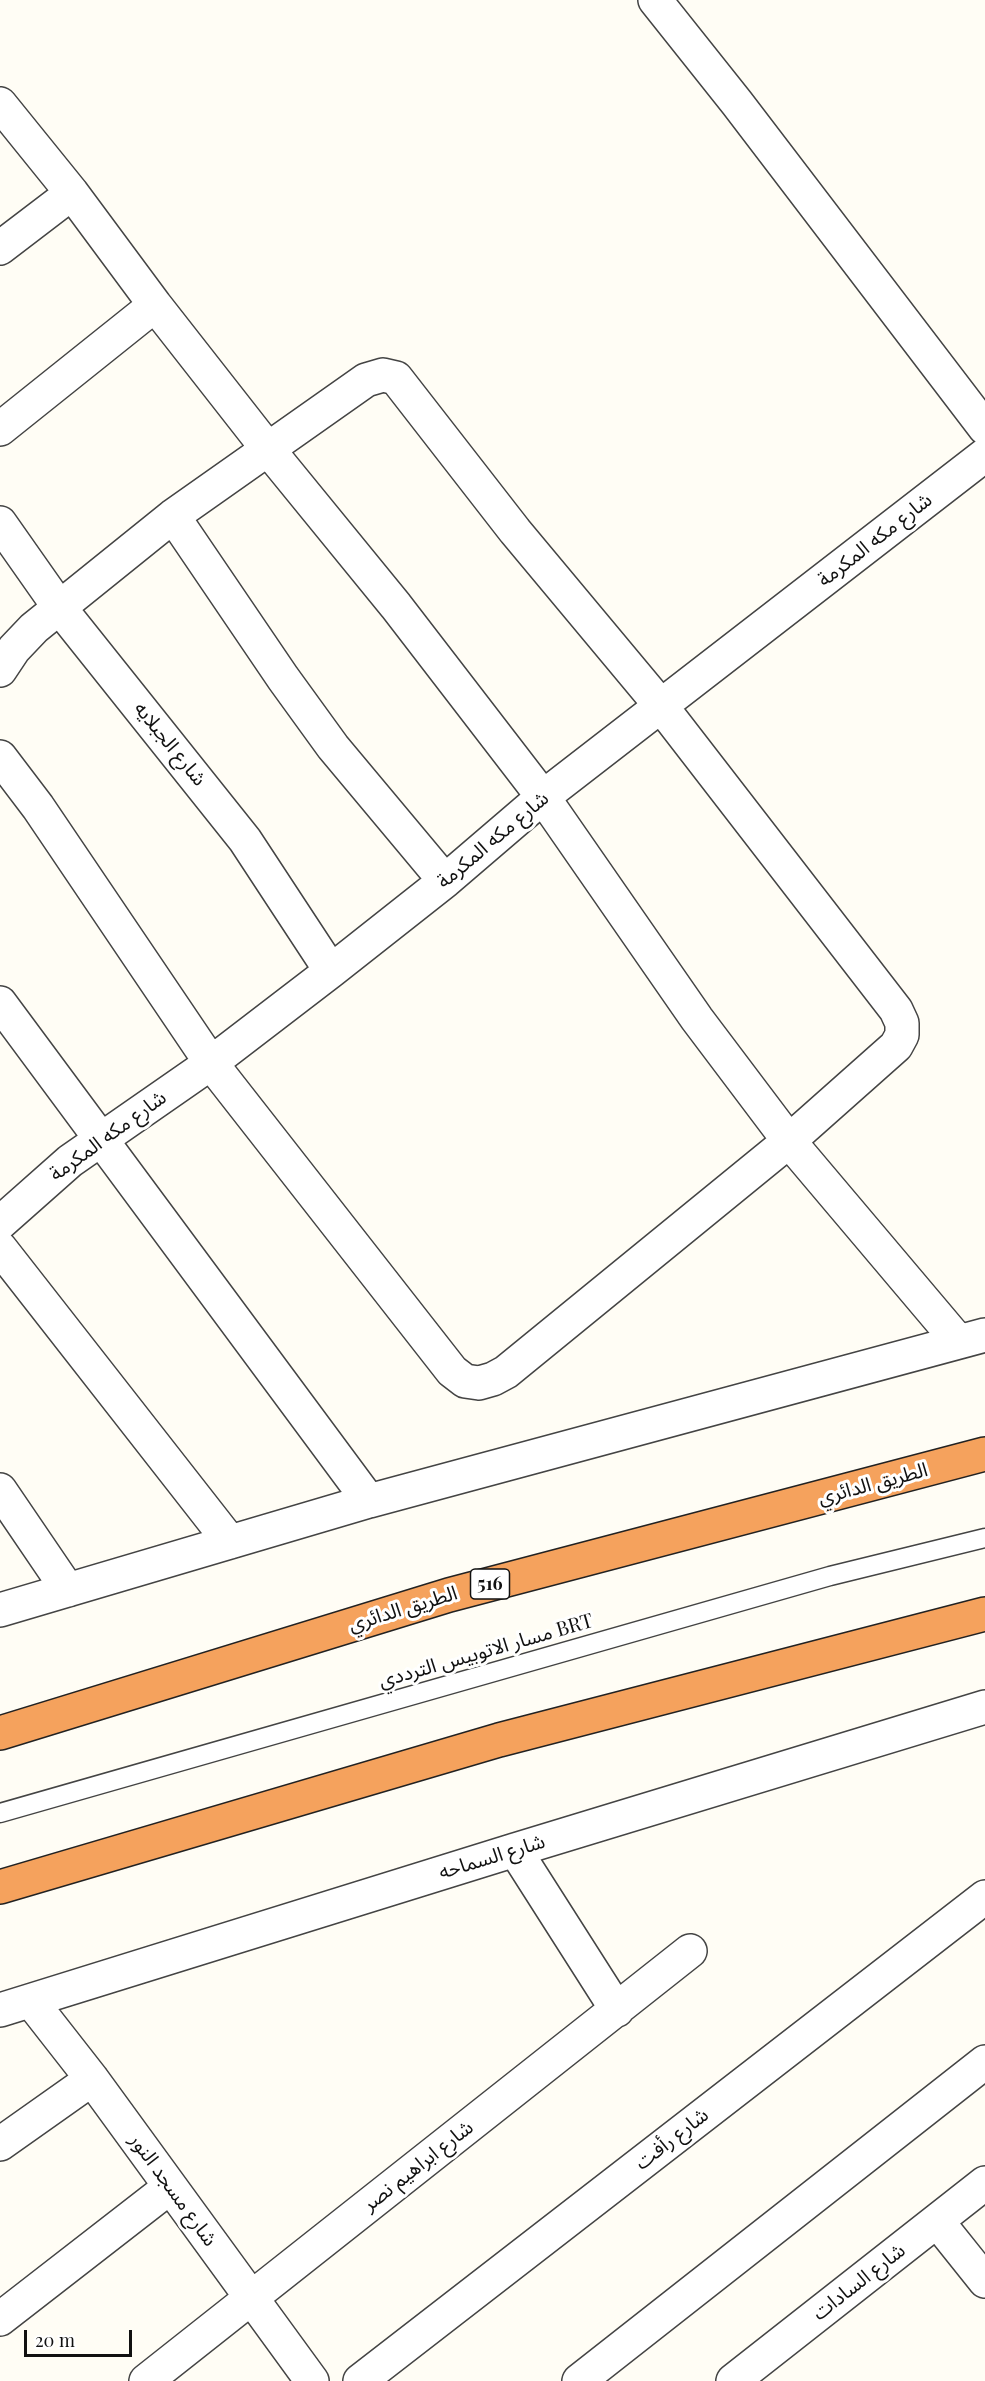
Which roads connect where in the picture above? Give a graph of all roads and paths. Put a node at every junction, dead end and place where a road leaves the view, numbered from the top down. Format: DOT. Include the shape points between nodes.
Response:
graph roads {
  1 [pos="655,0"];
  2 [pos="0,104"];
  3 [pos="72,193"];
  4 [pos="0,248"];
  5 [pos="155,305"];
  6 [pos="985,428"];
  7 [pos="0,429"];
  8 [pos="267,448"];
  9 [pos="985,455"];
  10 [pos="172,516"];
  11 [pos="0,523"];
  12 [pos="59,607"];
  13 [pos="0,670"];
  14 [pos="661,706"];
  15 [pos="0,757"];
  16 [pos="543,797"];
  17 [pos="444,881"];
  18 [pos="330,971"];
  19 [pos="0,1003"];
  20 [pos="211,1063"];
  21 [pos="100,1140"];
  22 [pos="789,1141"];
  23 [pos="0,1223"];
  24 [pos="0,1248"];
  25 [pos="971,1338"];
  26 [pos="985,1454"];
  27 [pos="0,1490"];
  28 [pos="369,1501"];
  29 [pos="985,1538"];
  30 [pos="230,1542"];
  31 [pos="68,1590"];
  32 [pos="0,1610"];
  33 [pos="985,1614"];
  34 [pos="985,1707"];
  35 [pos="0,1733"];
  36 [pos="0,1813"];
  37 [pos="515,1850"];
  38 [pos="0,1887"];
  39 [pos="985,1897"];
  40 [pos="690,1951"];
  41 [pos="31,2001"];
  42 [pos="0,2010"];
  43 [pos="617,2010"];
  44 [pos="985,2062"];
  45 [pos="92,2079"];
  46 [pos="0,2144"];
  47 [pos="985,2183"];
  48 [pos="170,2187"];
  49 [pos="937,2221"];
  50 [pos="985,2281"];
  51 [pos="251,2298"];
  52 [pos="0,2319"];
  53 [pos="146,2381"];
  54 [pos="312,2381"];
  55 [pos="360,2381"];
  56 [pos="579,2381"];
  57 [pos="733,2381"];
  1 -- 6 [label="street"];
  2 -- 3 [label="street"];
  3 -- 4 [label="street"];
  3 -- 5 [label="street"];
  5 -- 7 [label="street"];
  5 -- 8 [label="street"];
  8 -- 10 [label="street"];
  8 -- 14 [label="street" via="366,380 383,375 396,378 515,531"];
  8 -- 16 [label="street" via="396,606"];
  9 -- 14 [label="street, شارع مكه المكرمة"];
  10 -- 12 [label="street"];
  10 -- 17 [label="street" via="333,747"];
  11 -- 12 [label="street, شارع الجبلايه"];
  12 -- 13 [label="street" via="14,649"];
  12 -- 18 [label="street, شارع الجبلايه" via="234,824"];
  14 -- 16 [label="street, شارع مكه المكرمة"];
  14 -- 22 [label="street" via="896,1010 902,1023 902,1035 896,1046"];
  15 -- 20 [label="street"];
  16 -- 17 [label="street, شارع مكه المكرمة"];
  16 -- 22 [label="street" via="696,1019"];
  17 -- 18 [label="street, شارع مكه المكرمة"];
  18 -- 20 [label="street, شارع مكه المكرمة"];
  19 -- 21 [label="street"];
  20 -- 21 [label="street, شارع مكه المكرمة"];
  20 -- 22 [label="street" via="452,1371 465,1381 479,1383 506,1372"];
  21 -- 23 [label="street, شارع مكه المكرمة"];
  21 -- 28 [label="street"];
  22 -- 25 [label="street"];
  24 -- 30 [label="street"];
  25 -- 28 [label="street"];
  26 -- 35 [label="highway, الطريق الدائري / 516" via="449,1595"];
  27 -- 31 [label="street"];
  28 -- 30 [label="street"];
  29 -- 36 [label="lane, مسار الاتوبيس الترددي BRT" via="830,1576"];
  30 -- 31 [label="street"];
  31 -- 32 [label="street"];
  33 -- 38 [label="highway" via="499,1740"];
  34 -- 37 [label="street, شارع السماحه"];
  37 -- 41 [label="street, شارع السماحه"];
  37 -- 43 [label="street"];
  39 -- 55 [label="street, شارع رأفت"];
  40 -- 43 [label="street, شارع ابراهيم نصر"];
  41 -- 42 [label="street, شارع السماحه"];
  41 -- 45 [label="street, شارع مسجد النور"];
  43 -- 51 [label="street, شارع ابراهيم نصر"];
  44 -- 56 [label="street"];
  45 -- 46 [label="street"];
  45 -- 48 [label="street, شارع مسجد النور"];
  47 -- 49 [label="street, شارع السادات"];
  48 -- 51 [label="street, شارع مسجد النور"];
  48 -- 52 [label="street"];
  49 -- 50 [label="street"];
  49 -- 57 [label="street, شارع السادات"];
  51 -- 53 [label="street, شارع ابراهيم نصر"];
  51 -- 54 [label="street, شارع مسجد النور"];
}
